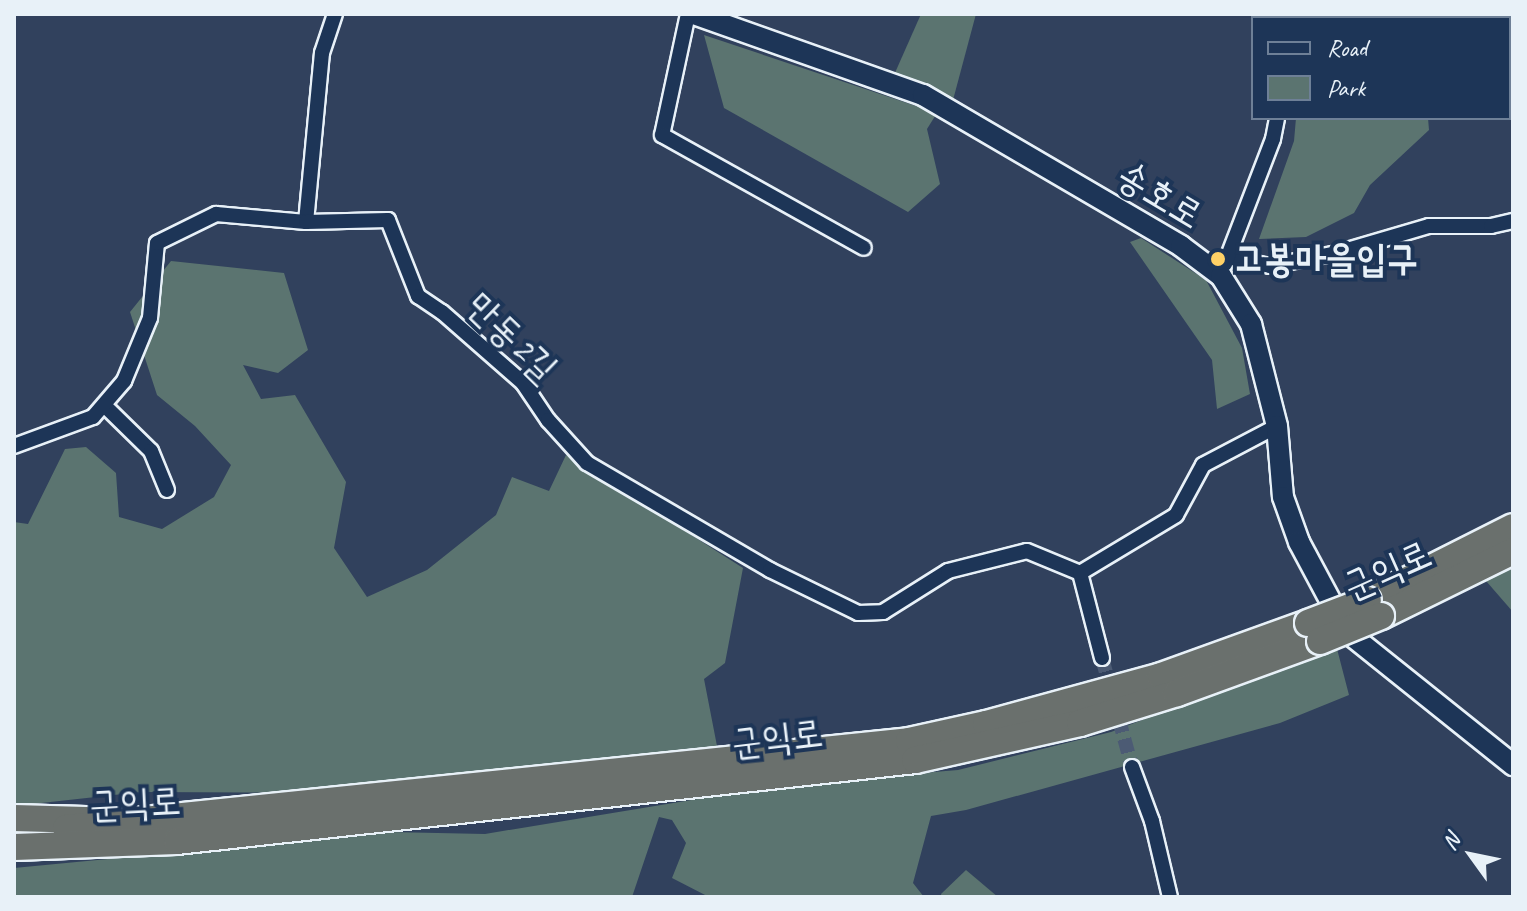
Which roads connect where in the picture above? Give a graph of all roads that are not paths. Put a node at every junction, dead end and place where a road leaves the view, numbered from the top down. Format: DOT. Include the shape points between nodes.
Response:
graph roads {
  1 [pos="335,14"];
  2 [pos="691,14"];
  3 [pos="1277,120"];
  4 [pos="1513,221"];
  5 [pos="306,222"];
  6 [pos="864,248"];
  7 [pos="1224,266"];
  8 [pos="105,406"];
  9 [pos="1277,426"];
  10 [pos="14,446"];
  11 [pos="167,490"];
  12 [pos="1513,527"];
  13 [pos="1513,551"];
  14 [pos="1080,573"];
  15 [pos="1374,608"];
  16 [pos="1314,632"];
  17 [pos="1102,658"];
  18 [pos="1513,765"];
  19 [pos="1132,767"];
  20 [pos="14,818"];
  21 [pos="126,822"];
  22 [pos="14,830"];
  23 [pos="14,847"];
  24 [pos="1170,897"];
  1 -- 5 [label="street" via="322,53"];
  2 -- 6 [label="street, 송호로" via="662,135"];
  2 -- 7 [label="main road, 송호로" via="923,95"];
  3 -- 7 [label="street"];
  4 -- 7 [label="street" via="1429,226 1337,253 1270,266"];
  5 -- 8 [label="street, 만동2길" via="216,214 157,243 150,318 124,381"];
  5 -- 14 [label="street, 만동2길" via="388,220 418,296 523,383 587,463 770,570 858,613 883,612 948,571 1027,551"];
  7 -- 9 [label="main road, 송호로" via="1251,324"];
  8 -- 10 [label="street, 만동2길" via="93,417"];
  8 -- 11 [label="street" via="151,451"];
  9 -- 14 [label="street" via="1203,465 1176,515"];
  9 -- 18 [label="main road, 송호로" via="1283,497 1299,542 1347,632"];
  12 -- 15 [label="highway, 군익로"];
  13 -- 15 [label="highway, 군익로"];
  14 -- 17 [label="street"];
  15 -- 16 [label="highway, 군익로, bridge"];
  16 -- 21 [label="highway, 군익로" via="909,741"];
  16 -- 23 [label="highway, 군익로" via="1177,693 997,745 915,760 177,841"];
  19 -- 24 [label="street" via="1152,821"];
  20 -- 21 [label="highway"];
  21 -- 22 [label="highway"];
}
